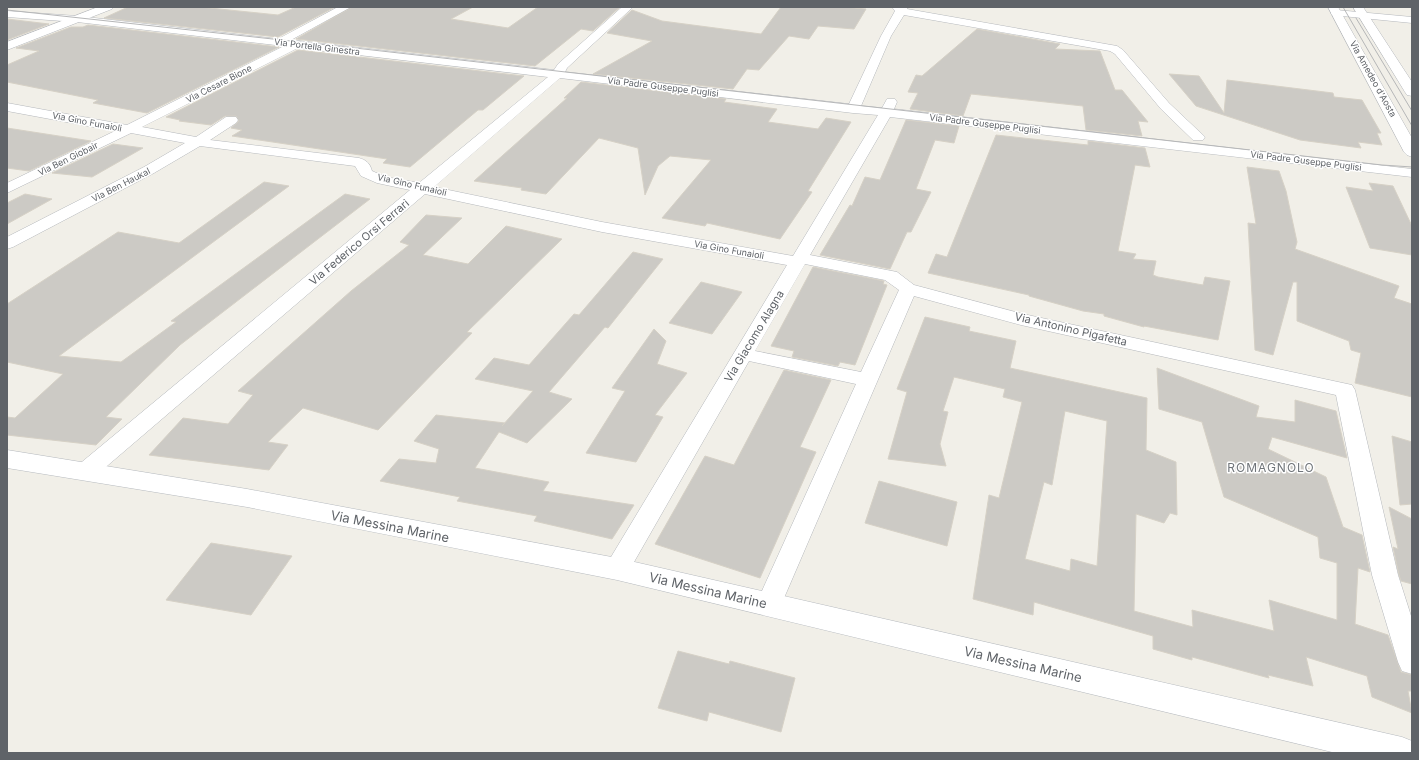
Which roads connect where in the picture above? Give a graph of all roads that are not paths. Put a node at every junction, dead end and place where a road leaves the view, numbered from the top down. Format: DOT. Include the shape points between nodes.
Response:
graph roads {
  1 [pos="38,7"];
  2 [pos="108,7"];
  3 [pos="346,7"];
  4 [pos="628,7"];
  5 [pos="900,8"];
  6 [pos="1335,10"];
  7 [pos="1361,11"];
  8 [pos="7,14"];
  9 [pos="90,14"];
  10 [pos="77,19"];
  11 [pos="1412,20"];
  12 [pos="310,37"];
  13 [pos="294,40"];
  14 [pos="7,46"];
  15 [pos="560,70"];
  16 [pos="1412,92"];
  17 [pos="856,104"];
  18 [pos="7,106"];
  19 [pos="888,107"];
  20 [pos="231,120"];
  21 [pos="129,129"];
  22 [pos="1198,137"];
  23 [pos="199,142"];
  24 [pos="1412,152"];
  25 [pos="1412,161"];
  26 [pos="1412,173"];
  27 [pos="423,188"];
  28 [pos="7,189"];
  29 [pos="7,244"];
  30 [pos="799,260"];
  31 [pos="908,289"];
  32 [pos="743,354"];
  33 [pos="868,380"];
  34 [pos="7,459"];
  35 [pos="85,472"];
  36 [pos="617,569"];
  37 [pos="769,604"];
  38 [pos="1412,662"];
  39 [pos="1402,753"];
  1 -- 9 [label="street, Via Portella Ginestra"];
  2 -- 9 [label="street"];
  3 -- 13 [label="street"];
  4 -- 15 [label="street, Via Federico Orsi Ferrari"];
  5 -- 17 [label="street"];
  5 -- 22 [label="street" via="1113,48 1165,106"];
  6 -- 7 [label="street"];
  6 -- 24 [label="street, Via Amedeo d'Aosta"];
  7 -- 11 [label="street"];
  7 -- 16 [label="street"];
  8 -- 10 [label="street, Via Portella Ginestra"];
  9 -- 10 [label="street"];
  9 -- 13 [label="street, Via Portella Ginestra"];
  10 -- 13 [label="street, Via Portella Ginestra" via="278,43"];
  10 -- 14 [label="street"];
  12 -- 13 [label="street, Via Cesare Bione"];
  12 -- 15 [label="street, Via Portella Ginestra"];
  13 -- 15 [label="street, Via Portella Ginestra"];
  13 -- 21 [label="street, Via Cesare Bione"];
  15 -- 17 [label="street, Via Padre Guseppe Puglisi"];
  15 -- 27 [label="street, Via Federico Orsi Ferrari"];
  17 -- 19 [label="street, Via Padre Guseppe Puglisi"];
  18 -- 21 [label="street, Via Gino Funaioli"];
  19 -- 22 [label="street, Via Padre Guseppe Puglisi"];
  19 -- 26 [label="street, Via Padre Guseppe Puglisi"];
  19 -- 30 [label="street, Via Giacomo Alagna"];
  20 -- 23 [label="street, Via Ben Haukal"];
  21 -- 23 [label="street, Via Gino Funaioli"];
  21 -- 28 [label="street, Via Ben Giobair"];
  22 -- 25 [label="street, Via Padre Guseppe Puglisi"];
  23 -- 27 [label="street, Via Gino Funaioli" via="359,162 364,166 366,173 382,180"];
  23 -- 29 [label="street, Via Ben Haukal"];
  27 -- 30 [label="street, Via Gino Funaioli" via="602,227"];
  27 -- 35 [label="street, Via Federico Orsi Ferrari"];
  30 -- 31 [label="street, Via Antonino Pigafetta" via="891,276"];
  30 -- 32 [label="street, Via Giacomo Alagna"];
  31 -- 33 [label="street"];
  31 -- 38 [label="street, Via Antonino Pigafetta" via="1022,319 1345,390 1385,575"];
  32 -- 33 [label="street"];
  32 -- 36 [label="street, Via Giacomo Alagna"];
  33 -- 37 [label="street"];
  34 -- 35 [label="street, Via Messina Marine"];
  35 -- 36 [label="street, Via Messina Marine" via="247,498"];
  36 -- 37 [label="street, Via Messina Marine"];
  37 -- 39 [label="street, Via Messina Marine"];
}
